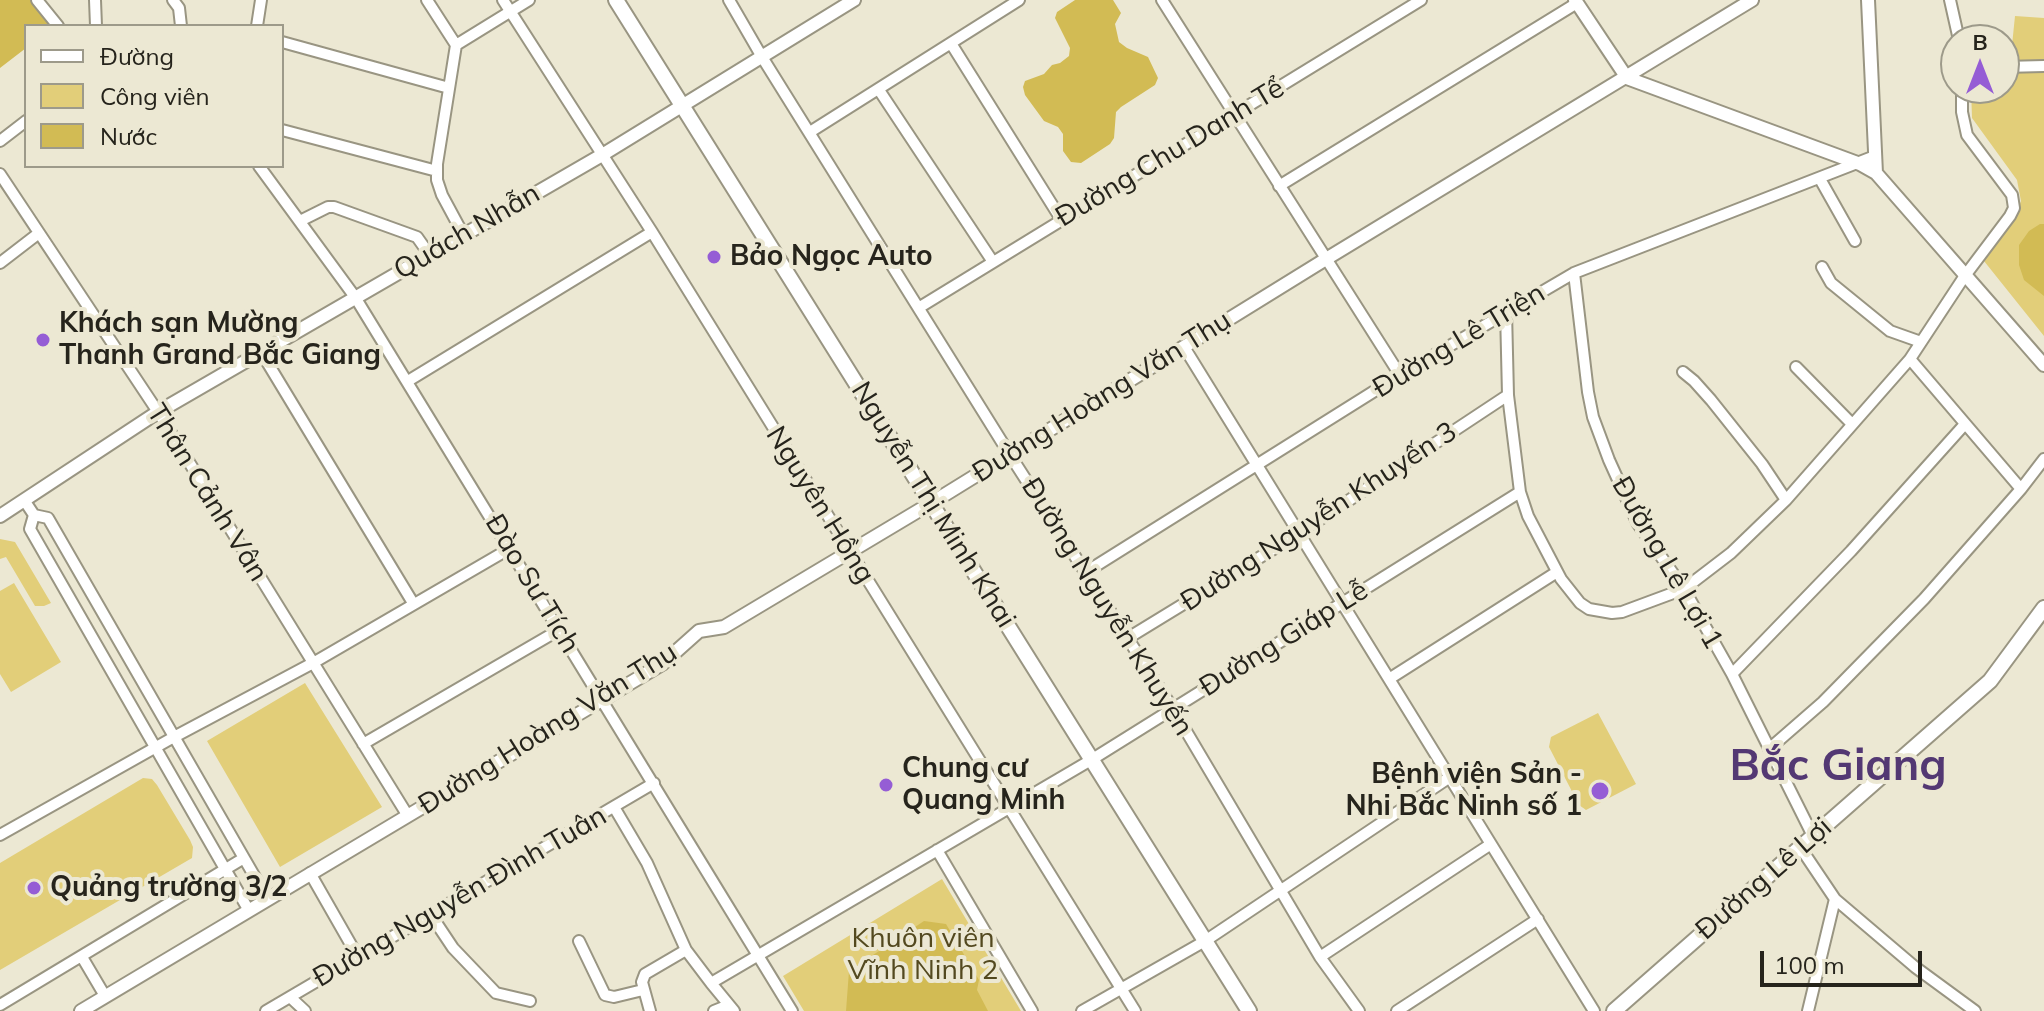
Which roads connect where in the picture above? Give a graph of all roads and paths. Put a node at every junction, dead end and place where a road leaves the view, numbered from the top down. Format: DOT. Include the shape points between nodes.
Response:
graph roads {
  1 [pos="37,0"];
  2 [pos="95,0"];
  3 [pos="173,0"];
  4 [pos="261,0"];
  5 [pos="427,0"];
  6 [pos="503,0"];
  7 [pos="529,0"];
  8 [pos="616,0"];
  9 [pos="729,0"];
  10 [pos="854,0"];
  11 [pos="1019,0"];
  12 [pos="1162,0"];
  13 [pos="1421,0"];
  14 [pos="1752,0"];
  15 [pos="1868,0"];
  16 [pos="1950,0"];
  17 [pos="1576,2"];
  18 [pos="509,10"];
  19 [pos="56,24"];
  20 [pos="96,24"];
  21 [pos="181,24"];
  22 [pos="257,24"];
  23 [pos="1955,24"];
  24 [pos="284,43"];
  25 [pos="456,45"];
  26 [pos="952,45"];
  27 [pos="762,57"];
  28 [pos="2044,66"];
  29 [pos="2020,67"];
  30 [pos="1627,78"];
  31 [pos="449,88"];
  32 [pos="879,90"];
  33 [pos="1962,104"];
  34 [pos="683,106"];
  35 [pos="1235,115"];
  36 [pos="24,123"];
  37 [pos="284,131"];
  38 [pos="810,132"];
  39 [pos="0,141"];
  40 [pos="602,155"];
  41 [pos="1875,156"];
  42 [pos="1860,164"];
  43 [pos="260,168"];
  44 [pos="437,171"];
  45 [pos="1876,173"];
  46 [pos="0,174"];
  47 [pos="1820,179"];
  48 [pos="1279,186"];
  49 [pos="1061,219"];
  50 [pos="300,221"];
  51 [pos="652,232"];
  52 [pos="39,233"];
  53 [pos="463,234"];
  54 [pos="1855,241"];
  55 [pos="429,254"];
  56 [pos="1326,259"];
  57 [pos="993,262"];
  58 [pos="0,263"];
  59 [pos="1822,267"];
  60 [pos="1574,273"];
  61 [pos="1964,277"];
  62 [pos="355,297"];
  63 [pos="920,307"];
  64 [pos="1506,311"];
  65 [pos="1921,342"];
  66 [pos="1184,347"];
  67 [pos="261,352"];
  68 [pos="1910,359"];
  69 [pos="2044,365"];
  70 [pos="1796,367"];
  71 [pos="1683,372"];
  72 [pos="1400,375"];
  73 [pos="408,381"];
  74 [pos="1508,395"];
  75 [pos="158,412"];
  76 [pos="1852,424"];
  77 [pos="1965,424"];
  78 [pos="1010,455"];
  79 [pos="2044,459"];
  80 [pos="1257,467"];
  81 [pos="2021,489"];
  82 [pos="1520,492"];
  83 [pos="24,500"];
  84 [pos="1786,500"];
  85 [pos="933,502"];
  86 [pos="34,515"];
  87 [pos="0,516"];
  88 [pos="1298,534"];
  89 [pos="509,549"];
  90 [pos="850,552"];
  91 [pos="1086,572"];
  92 [pos="1557,572"];
  93 [pos="1684,589"];
  94 [pos="1341,602"];
  95 [pos="413,603"];
  96 [pos="2044,608"];
  97 [pos="559,630"];
  98 [pos="1128,638"];
  99 [pos="313,663"];
  100 [pos="1732,674"];
  101 [pos="1389,679"];
  102 [pos="602,701"];
  103 [pos="1173,709"];
  104 [pos="174,737"];
  105 [pos="363,744"];
  106 [pos="156,748"];
  107 [pos="1769,749"];
  108 [pos="1091,760"];
  109 [pos="1450,777"];
  110 [pos="654,783"];
  111 [pos="1009,806"];
  112 [pos="614,807"];
  113 [pos="408,816"];
  114 [pos="0,835"];
  115 [pos="1813,836"];
  116 [pos="1491,844"];
  117 [pos="1800,847"];
  118 [pos="937,850"];
  119 [pos="244,858"];
  120 [pos="224,871"];
  121 [pos="310,873"];
  122 [pos="1280,891"];
  123 [pos="267,898"];
  124 [pos="1835,899"];
  125 [pos="248,909"];
  126 [pos="431,915"];
  127 [pos="1538,919"];
  128 [pos="579,941"];
  129 [pos="1205,941"];
  130 [pos="686,950"];
  131 [pos="758,956"];
  132 [pos="82,957"];
  133 [pos="358,957"];
  134 [pos="1320,957"];
  135 [pos="711,983"];
  136 [pos="1122,989"];
  137 [pos="643,990"];
  138 [pos="105,996"];
  139 [pos="290,997"];
  140 [pos="530,1001"];
  141 [pos="0,1005"];
  142 [pos="732,1008"];
  143 [pos="81,1011"];
  144 [pos="266,1011"];
  145 [pos="305,1011"];
  146 [pos="650,1011"];
  147 [pos="714,1011"];
  148 [pos="792,1011"];
  149 [pos="1032,1011"];
  150 [pos="1082,1011"];
  151 [pos="1135,1011"];
  152 [pos="1249,1011"];
  153 [pos="1359,1011"];
  154 [pos="1397,1011"];
  155 [pos="1594,1011"];
  156 [pos="1614,1011"];
  157 [pos="1808,1011"];
  158 [pos="1975,1011"];
  1 -- 19 [label="street"];
  2 -- 20 [label="street"];
  3 -- 21 [label="street"];
  4 -- 22 [label="street"];
  5 -- 25 [label="street"];
  6 -- 18 [label="street, Nguyên Hồng"];
  7 -- 18 [label="street"];
  8 -- 34 [label="main road, Nguyễn Thị Minh Khai"];
  9 -- 27 [label="street, Đường Nguyễn Khuyến"];
  10 -- 27 [label="street, Quách Nhẫn"];
  11 -- 26 [label="street"];
  12 -- 35 [label="street"];
  13 -- 35 [label="street, Đường Chu Danh Tể"];
  14 -- 30 [label="street, Đường Hoàng Văn Thụ"];
  15 -- 41 [label="street"];
  16 -- 23 [label="street"];
  17 -- 30 [label="street"];
  17 -- 48 [label="street"];
  18 -- 25 [label="street"];
  18 -- 40 [label="street, Nguyên Hồng"];
  24 -- 31 [label="street"];
  25 -- 31 [label="street"];
  26 -- 32 [label="street"];
  26 -- 49 [label="street"];
  27 -- 34 [label="street, Quách Nhẫn"];
  27 -- 38 [label="street, Đường Nguyễn Khuyến"];
  28 -- 29 [label="street"];
  30 -- 42 [label="street"];
  30 -- 56 [label="street, Đường Hoàng Văn Thụ"];
  31 -- 44 [label="street"];
  32 -- 38 [label="street"];
  32 -- 57 [label="street"];
  33 -- 61 [label="street" via="1967,135 2014,202 2005,223"];
  34 -- 40 [label="street, Quách Nhẫn"];
  34 -- 85 [label="main road, Nguyễn Thị Minh Khai"];
  35 -- 48 [label="street"];
  35 -- 49 [label="street, Đường Chu Danh Tể"];
  36 -- 39 [label="street"];
  37 -- 44 [label="street"];
  38 -- 63 [label="street, Đường Nguyễn Khuyến"];
  40 -- 51 [label="street, Nguyên Hồng"];
  40 -- 53 [label="street, Quách Nhẫn"];
  41 -- 42 [label="street, Đường Lê Triện"];
  41 -- 45 [label="street"];
  42 -- 45 [label="street"];
  42 -- 47 [label="street, Đường Lê Triện"];
  43 -- 50 [label="street, Đào Sư Tích"];
  44 -- 53 [label="street" via="442,195"];
  45 -- 61 [label="street"];
  46 -- 52 [label="street, Thân Cảnh Vân"];
  47 -- 54 [label="street"];
  47 -- 60 [label="street, Đường Lê Triện"];
  48 -- 56 [label="street"];
  49 -- 57 [label="street, Đường Chu Danh Tể"];
  50 -- 55 [label="street" via="334,207 417,237"];
  50 -- 62 [label="street, Đào Sư Tích"];
  51 -- 73 [label="street"];
  51 -- 90 [label="street, Nguyên Hồng"];
  52 -- 58 [label="street"];
  52 -- 75 [label="street, Thân Cảnh Vân"];
  53 -- 55 [label="street, Quách Nhẫn"];
  55 -- 62 [label="street, Quách Nhẫn"];
  56 -- 66 [label="street, Đường Hoàng Văn Thụ"];
  56 -- 72 [label="street"];
  57 -- 63 [label="street, Đường Chu Danh Tể"];
  59 -- 65 [label="street" via="1831,283 1890,331"];
  60 -- 64 [label="street, Đường Lê Triện"];
  60 -- 93 [label="street, Đường Lê Lợi 1" via="1593,417 1638,524"];
  61 -- 65 [label="street"];
  61 -- 69 [label="street"];
  62 -- 67 [label="street, Quách Nhẫn"];
  62 -- 73 [label="street, Đào Sư Tích"];
  63 -- 78 [label="street, Đường Nguyễn Khuyến"];
  64 -- 72 [label="street, Đường Lê Triện"];
  64 -- 74 [label="street"];
  65 -- 68 [label="street"];
  66 -- 78 [label="street, Đường Hoàng Văn Thụ"];
  66 -- 80 [label="street"];
  67 -- 75 [label="street, Quách Nhẫn"];
  67 -- 95 [label="street"];
  68 -- 76 [label="street"];
  68 -- 77 [label="street"];
  70 -- 76 [label="street"];
  71 -- 84 [label="street" via="1711,400"];
  72 -- 80 [label="street, Đường Lê Triện"];
  73 -- 89 [label="street, Đào Sư Tích"];
  74 -- 82 [label="street"];
  74 -- 88 [label="street, Đường Nguyễn Khuyến 3"];
  75 -- 83 [label="street, Quách Nhẫn"];
  75 -- 99 [label="street, Thân Cảnh Vân"];
  76 -- 84 [label="street"];
  77 -- 81 [label="street"];
  77 -- 100 [label="street"];
  78 -- 85 [label="street, Đường Hoàng Văn Thụ"];
  78 -- 91 [label="street, Đường Nguyễn Khuyến"];
  79 -- 81 [label="street"];
  80 -- 88 [label="street"];
  80 -- 91 [label="street, Đường Lê Triện"];
  81 -- 107 [label="street" via="1924,599"];
  82 -- 92 [label="street"];
  82 -- 94 [label="street, Đường Giáp Lễ"];
  83 -- 86 [label="street"];
  83 -- 87 [label="street, Quách Nhẫn"];
  84 -- 93 [label="street"];
  85 -- 90 [label="street, Đường Hoàng Văn Thụ"];
  85 -- 108 [label="main road, Nguyễn Thị Minh Khai"];
  86 -- 104 [label="street" via="48,518"];
  86 -- 106 [label="street" via="30,529"];
  88 -- 94 [label="street"];
  88 -- 98 [label="street, Đường Nguyễn Khuyến 3"];
  89 -- 95 [label="street"];
  89 -- 97 [label="street, Đào Sư Tích"];
  90 -- 102 [label="street, Đường Hoàng Văn Thụ" via="724,627 699,631 662,664"];
  90 -- 111 [label="street, Nguyên Hồng"];
  91 -- 98 [label="street, Đường Nguyễn Khuyến"];
  92 -- 93 [label="street" via="1580,603 1602,612 1622,612"];
  92 -- 101 [label="street"];
  93 -- 100 [label="street, Đường Lê Lợi 1"];
  94 -- 101 [label="street"];
  94 -- 103 [label="street, Đường Giáp Lễ"];
  95 -- 99 [label="street"];
  96 -- 115 [label="main road, Đường Lê Lợi" via="1990,681"];
  97 -- 102 [label="street, Đào Sư Tích"];
  97 -- 105 [label="street"];
  98 -- 103 [label="street, Đường Nguyễn Khuyến"];
  99 -- 104 [label="street"];
  99 -- 105 [label="street, Thân Cảnh Vân"];
  100 -- 107 [label="street, Đường Lê Lợi 1"];
  101 -- 109 [label="street"];
  102 -- 110 [label="street, Đào Sư Tích"];
  102 -- 113 [label="street, Đường Hoàng Văn Thụ"];
  103 -- 108 [label="street, Đường Giáp Lễ"];
  103 -- 122 [label="street, Đường Nguyễn Khuyến"];
  104 -- 106 [label="street"];
  104 -- 119 [label="street"];
  105 -- 113 [label="street, Thân Cảnh Vân"];
  106 -- 114 [label="street"];
  106 -- 120 [label="street"];
  107 -- 115 [label="street, Đường Lê Lợi 1"];
  108 -- 111 [label="street, Đường Giáp Lễ"];
  108 -- 129 [label="main road, Nguyễn Thị Minh Khai"];
  109 -- 116 [label="street"];
  109 -- 122 [label="street"];
  110 -- 112 [label="street, Đường Nguyễn Đình Tuân"];
  110 -- 131 [label="street, Đào Sư Tích"];
  111 -- 118 [label="street, Đường Giáp Lễ"];
  111 -- 136 [label="street, Nguyên Hồng"];
  112 -- 126 [label="street, Đường Nguyễn Đình Tuân"];
  112 -- 130 [label="street" via="647,863"];
  113 -- 121 [label="street, Đường Hoàng Văn Thụ"];
  115 -- 117 [label="main road, Đường Lê Lợi"];
  116 -- 127 [label="street"];
  116 -- 134 [label="street"];
  117 -- 124 [label="street"];
  117 -- 156 [label="main road, Đường Lê Lợi"];
  118 -- 131 [label="street, Đường Giáp Lễ"];
  118 -- 149 [label="street"];
  119 -- 120 [label="street"];
  119 -- 123 [label="street"];
  120 -- 125 [label="street"];
  120 -- 132 [label="street"];
  121 -- 123 [label="street, Đường Hoàng Văn Thụ"];
  121 -- 133 [label="street"];
  122 -- 129 [label="street"];
  122 -- 134 [label="street, Đường Nguyễn Khuyến"];
  123 -- 125 [label="street, Đường Hoàng Văn Thụ"];
  124 -- 157 [label="street"];
  124 -- 158 [label="street"];
  125 -- 138 [label="street, Đường Hoàng Văn Thụ"];
  126 -- 133 [label="street, Đường Nguyễn Đình Tuân"];
  126 -- 140 [label="street" via="453,948 496,993"];
  127 -- 154 [label="street"];
  127 -- 155 [label="street"];
  128 -- 137 [label="street" via="605,995"];
  129 -- 136 [label="street"];
  129 -- 152 [label="main road, Nguyễn Thị Minh Khai"];
  130 -- 135 [label="street"];
  130 -- 137 [label="street" via="647,971"];
  131 -- 135 [label="street, Đường Giáp Lễ"];
  131 -- 148 [label="street, Đào Sư Tích"];
  132 -- 138 [label="street"];
  132 -- 141 [label="street"];
  133 -- 139 [label="street, Đường Nguyễn Đình Tuân"];
  134 -- 153 [label="street, Đường Nguyễn Khuyến"];
  135 -- 142 [label="street"];
  136 -- 150 [label="street"];
  136 -- 151 [label="street, Nguyên Hồng"];
  137 -- 146 [label="street"];
  138 -- 143 [label="street, Đường Hoàng Văn Thụ"];
  139 -- 144 [label="street, Đường Nguyễn Đình Tuân"];
  139 -- 145 [label="street"];
  142 -- 147 [label="street"];
}
